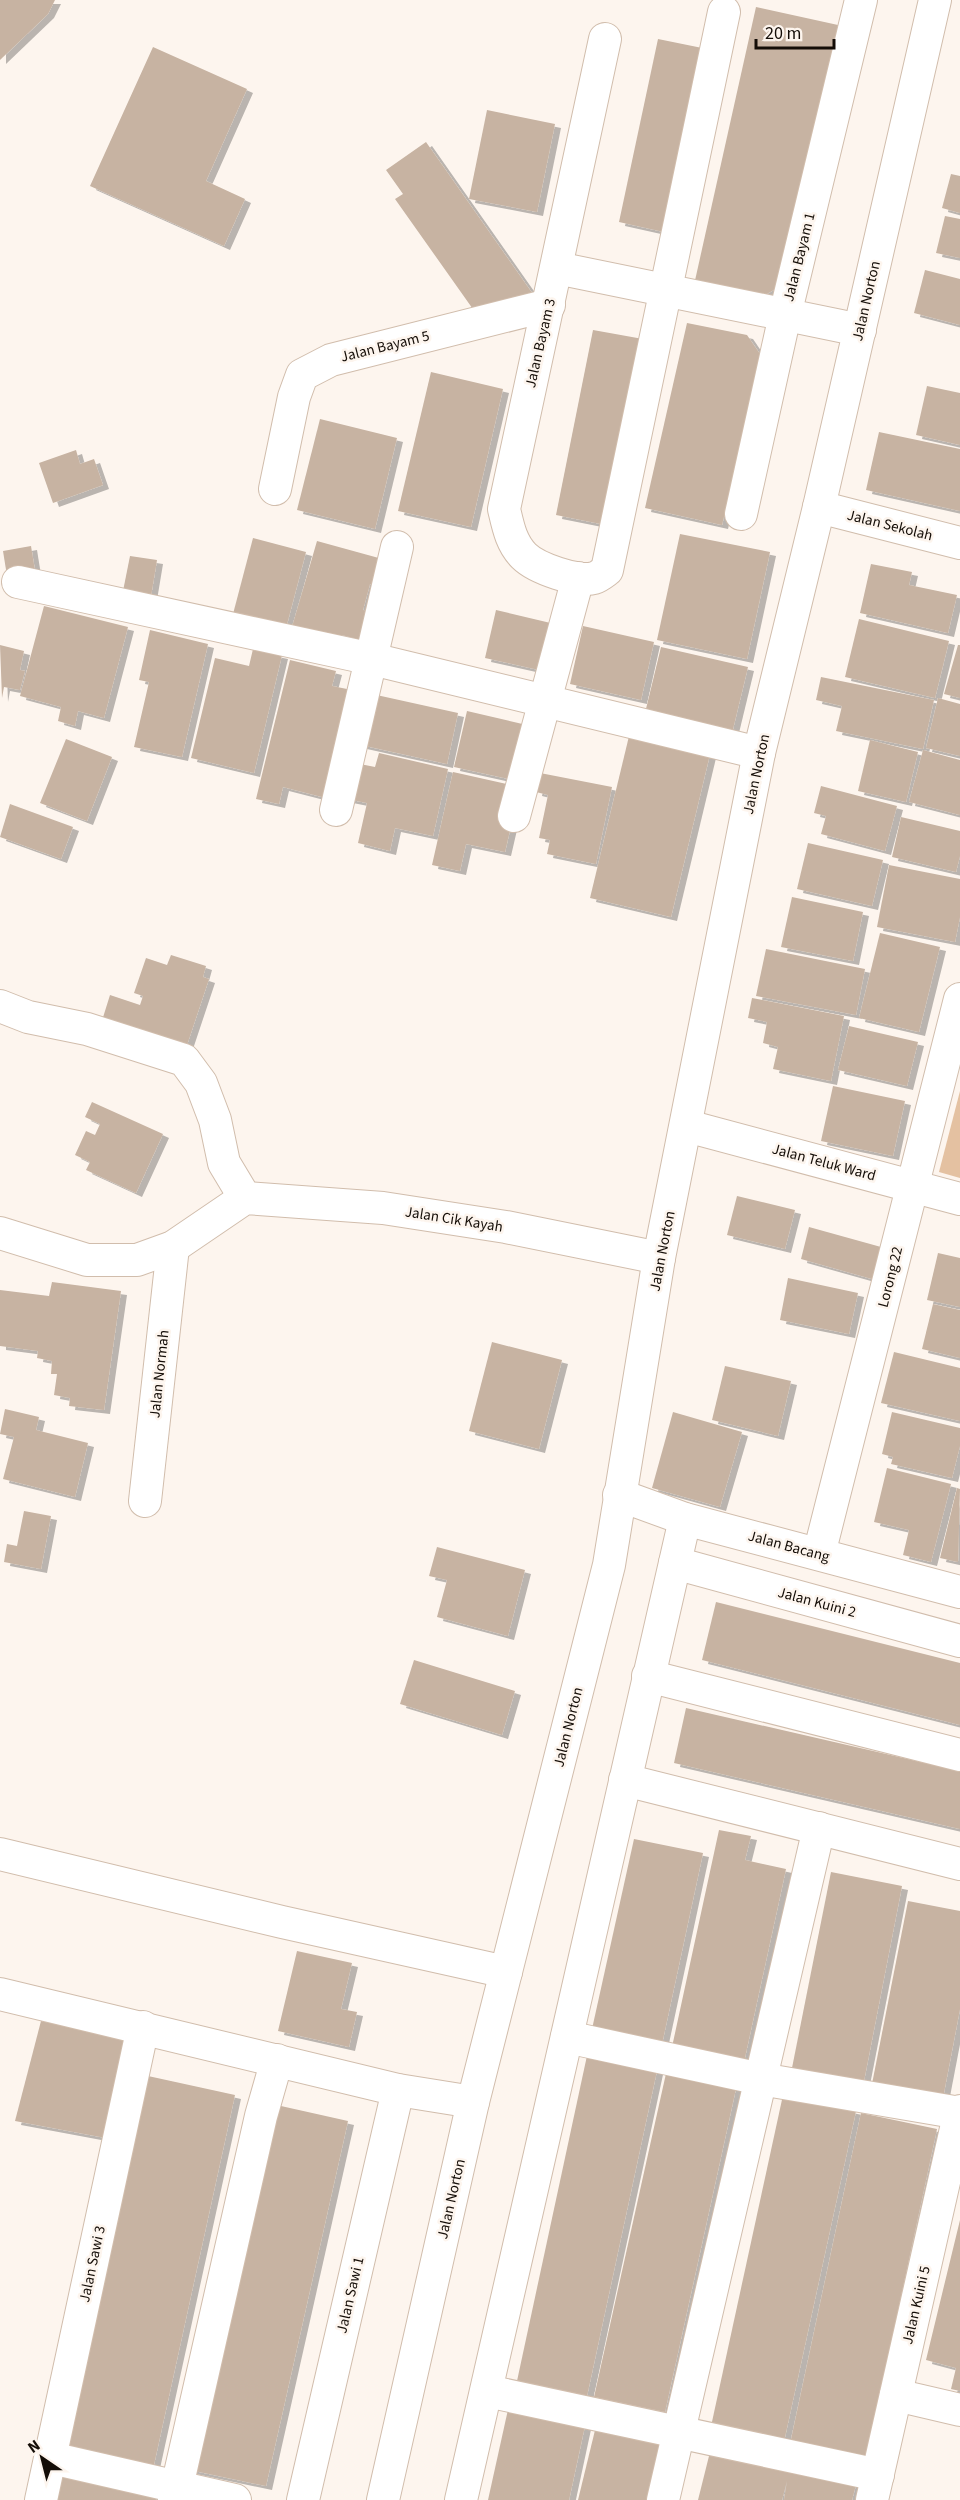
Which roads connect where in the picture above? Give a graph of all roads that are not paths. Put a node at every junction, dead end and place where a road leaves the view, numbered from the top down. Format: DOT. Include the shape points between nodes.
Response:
graph roads {
  1 [pos="861,0"];
  2 [pos="935,0"];
  3 [pos="724,12"];
  4 [pos="605,39"];
  5 [pos="557,268"];
  6 [pos="666,291"];
  7 [pos="549,305"];
  8 [pos="785,315"];
  9 [pos="860,330"];
  10 [pos="275,489"];
  11 [pos="819,507"];
  12 [pos="741,514"];
  13 [pos="960,543"];
  14 [pos="396,548"];
  15 [pos="592,574"];
  16 [pos="18,582"];
  17 [pos="372,659"];
  18 [pos="545,700"];
  19 [pos="759,753"];
  20 [pos="336,810"];
  21 [pos="514,816"];
  22 [pos="960,999"];
  23 [pos="0,1006"];
  24 [pos="687,1126"];
  25 [pos="913,1186"];
  26 [pos="245,1198"];
  27 [pos="960,1199"];
  28 [pos="0,1233"];
  29 [pos="173,1247"];
  30 [pos="660,1258"];
  31 [pos="620,1495"];
  32 [pos="145,1501"];
  33 [pos="685,1519"];
  34 [pos="819,1554"];
  35 [pos="675,1563"];
  36 [pos="960,1592"];
  37 [pos="960,1641"];
  38 [pos="648,1676"];
  39 [pos="960,1755"];
  40 [pos="625,1780"];
  41 [pos="819,1828"];
  42 [pos="0,1854"];
  43 [pos="960,1864"];
  44 [pos="506,1972"];
  45 [pos="0,1994"];
  46 [pos="143,2027"];
  47 [pos="567,2037"];
  48 [pos="277,2060"];
  49 [pos="760,2079"];
  50 [pos="398,2090"];
  51 [pos="473,2102"];
  52 [pos="960,2112"];
  53 [pos="486,2391"];
  54 [pos="896,2395"];
  55 [pos="960,2410"];
  56 [pos="679,2430"];
  57 [pos="51,2458"];
  58 [pos="875,2487"];
  59 [pos="176,2493"];
  60 [pos="41,2500"];
  61 [pos="235,2500"];
  62 [pos="303,2500"];
  63 [pos="383,2500"];
  64 [pos="461,2500"];
  65 [pos="663,2500"];
  1 -- 8 [label="street, Jalan Bayam 1"];
  2 -- 9 [label="street, Jalan Norton"];
  3 -- 6 [label="street"];
  4 -- 5 [label="street, Jalan Bayam 3"];
  5 -- 6 [label="street"];
  5 -- 7 [label="street, Jalan Bayam 3"];
  6 -- 8 [label="street"];
  6 -- 15 [label="street"];
  7 -- 10 [label="street, Jalan Bayam 5" via="331,360 303,375 294,397"];
  7 -- 15 [label="street, Jalan Bayam 3" via="504,509 509,534 524,557 548,571"];
  8 -- 9 [label="street"];
  8 -- 12 [label="street, Jalan Bayam 1"];
  9 -- 11 [label="street, Jalan Norton"];
  11 -- 13 [label="street, Jalan Sekolah"];
  11 -- 19 [label="street, Jalan Norton"];
  14 -- 17 [label="street"];
  15 -- 18 [label="street"];
  16 -- 17 [label="street"];
  17 -- 18 [label="street"];
  17 -- 20 [label="street"];
  18 -- 19 [label="street"];
  18 -- 21 [label="street"];
  19 -- 24 [label="street, Jalan Norton"];
  22 -- 25 [label="street, Lorong 22"];
  23 -- 26 [label="street" via="184,1060 201,1083 215,1120 224,1163"];
  24 -- 25 [label="street, Jalan Teluk Ward"];
  24 -- 30 [label="street, Jalan Norton"];
  25 -- 27 [label="street, Jalan Teluk Ward"];
  25 -- 34 [label="street, Lorong 22"];
  26 -- 29 [label="street"];
  26 -- 30 [label="street, Jalan Cik Kayah" via="383,1208 506,1227"];
  28 -- 29 [label="street" via="87,1260 137,1260"];
  29 -- 32 [label="street, Jalan Normah"];
  30 -- 31 [label="street, Jalan Norton"];
  31 -- 33 [label="street, Jalan Bacang"];
  31 -- 44 [label="street, Jalan Norton" via="609,1565"];
  33 -- 34 [label="street, Jalan Bacang"];
  33 -- 35 [label="street"];
  34 -- 36 [label="street, Jalan Bacang"];
  35 -- 37 [label="street, Jalan Kuini 2"];
  35 -- 38 [label="street"];
  38 -- 39 [label="street"];
  38 -- 40 [label="street"];
  40 -- 41 [label="street"];
  40 -- 47 [label="street"];
  41 -- 43 [label="street"];
  41 -- 49 [label="street"];
  42 -- 44 [label="street"];
  44 -- 51 [label="street, Jalan Norton"];
  45 -- 46 [label="street"];
  46 -- 48 [label="street"];
  46 -- 57 [label="street, Jalan Sawi 3"];
  47 -- 49 [label="street"];
  47 -- 53 [label="street"];
  48 -- 50 [label="street"];
  48 -- 59 [label="street"];
  49 -- 52 [label="street"];
  49 -- 56 [label="street"];
  50 -- 51 [label="street"];
  50 -- 62 [label="street, Jalan Sawi 1"];
  51 -- 63 [label="street, Jalan Norton"];
  52 -- 54 [label="street, Jalan Kuini 5"];
  53 -- 56 [label="street"];
  53 -- 64 [label="street"];
  54 -- 55 [label="street"];
  54 -- 58 [label="street, Jalan Kuini 5"];
  56 -- 58 [label="street"];
  56 -- 65 [label="street"];
  57 -- 59 [label="street"];
  57 -- 60 [label="street, Jalan Sawi 3"];
  59 -- 61 [label="street"];
}
